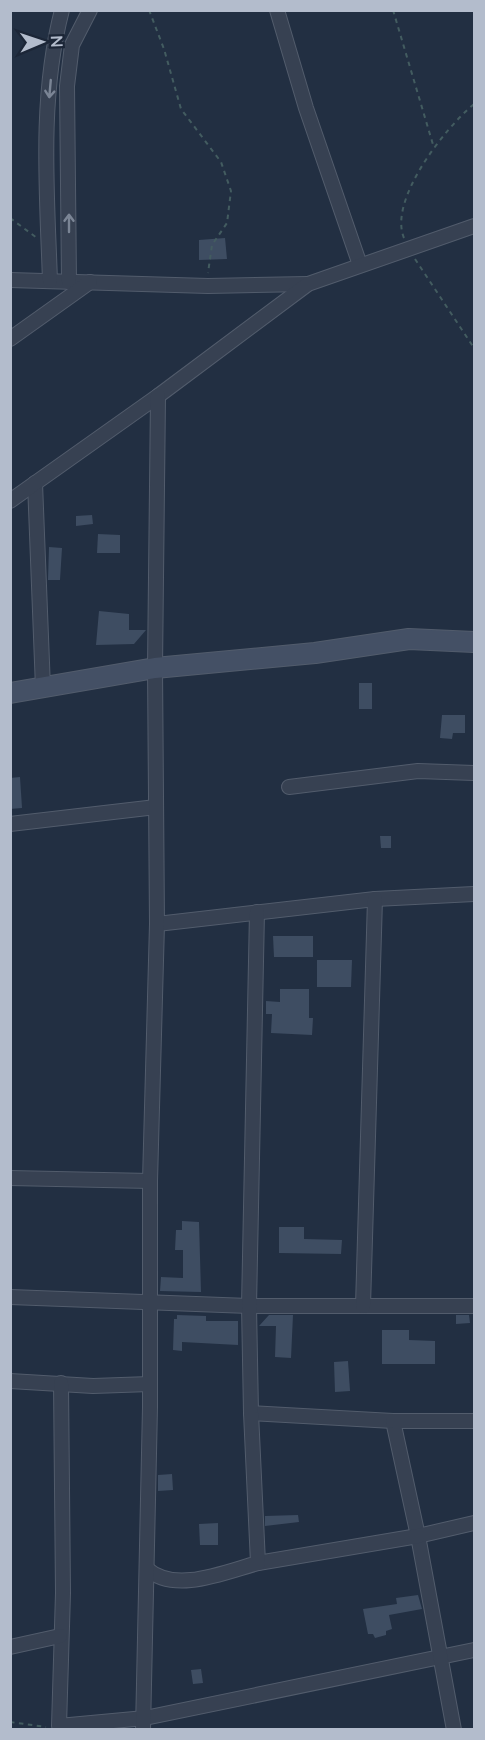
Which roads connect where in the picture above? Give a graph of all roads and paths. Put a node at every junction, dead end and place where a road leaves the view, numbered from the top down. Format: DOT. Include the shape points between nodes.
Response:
graph roads {
  1 [pos="62,10"];
  2 [pos="90,10"];
  3 [pos="149,10"];
  4 [pos="277,10"];
  5 [pos="393,10"];
  6 [pos="474,104"];
  7 [pos="435,149"];
  8 [pos="10,218"];
  9 [pos="474,226"];
  10 [pos="49,247"];
  11 [pos="408,248"];
  12 [pos="360,265"];
  13 [pos="10,280"];
  14 [pos="50,281"];
  15 [pos="69,282"];
  16 [pos="90,282"];
  17 [pos="308,284"];
  18 [pos="208,286"];
  19 [pos="10,339"];
  20 [pos="474,348"];
  21 [pos="158,396"];
  22 [pos="35,483"];
  23 [pos="10,501"];
  24 [pos="474,642"];
  25 [pos="155,668"];
  26 [pos="43,688"];
  27 [pos="10,693"];
  28 [pos="474,773"];
  29 [pos="289,787"];
  30 [pos="156,807"];
  31 [pos="10,824"];
  32 [pos="474,894"];
  33 [pos="375,899"];
  34 [pos="257,912"];
  35 [pos="157,924"];
  36 [pos="10,1178"];
  37 [pos="150,1181"];
  38 [pos="10,1297"];
  39 [pos="149,1303"];
  40 [pos="249,1306"];
  41 [pos="363,1306"];
  42 [pos="474,1306"];
  43 [pos="10,1382"];
  44 [pos="60,1383"];
  45 [pos="150,1384"];
  46 [pos="251,1413"];
  47 [pos="393,1421"];
  48 [pos="474,1421"];
  49 [pos="474,1523"];
  50 [pos="418,1536"];
  51 [pos="258,1563"];
  52 [pos="147,1569"];
  53 [pos="60,1636"];
  54 [pos="10,1647"];
  55 [pos="474,1650"];
  56 [pos="441,1656"];
  57 [pos="10,1722"];
  58 [pos="144,1724"];
  59 [pos="59,1726"];
  60 [pos="36,1729"];
  61 [pos="454,1730"];
  1 -- 10 [label="street, one-way" via="46,131"];
  15 -- 2 [label="street, one-way" via="67,86 72,45"];
  3 -- 18 [label="path" via="181,110 221,162 231,191 227,223 212,245"];
  4 -- 12 [label="street"];
  5 -- 7 [label="path"];
  6 -- 7 [label="path"];
  7 -- 11 [label="path" via="421,167 399,217"];
  8 -- 10 [label="path"];
  9 -- 11 [label="street"];
  10 -- 14 [label="street"];
  11 -- 12 [label="street"];
  11 -- 20 [label="path"];
  12 -- 17 [label="street"];
  13 -- 14 [label="street"];
  14 -- 15 [label="street"];
  15 -- 16 [label="street"];
  16 -- 18 [label="street"];
  16 -- 19 [label="street"];
  17 -- 18 [label="street"];
  17 -- 21 [label="street"];
  21 -- 22 [label="street"];
  21 -- 25 [label="street"];
  22 -- 23 [label="street"];
  22 -- 26 [label="street"];
  24 -- 25 [label="street" via="409,639 315,653"];
  25 -- 26 [label="street"];
  25 -- 30 [label="street"];
  26 -- 27 [label="street"];
  28 -- 29 [label="street" via="418,771"];
  30 -- 31 [label="street"];
  30 -- 35 [label="street"];
  32 -- 33 [label="street"];
  33 -- 34 [label="street"];
  33 -- 41 [label="street"];
  34 -- 35 [label="street"];
  34 -- 40 [label="street"];
  35 -- 37 [label="street"];
  36 -- 37 [label="street"];
  37 -- 39 [label="street"];
  38 -- 39 [label="street"];
  39 -- 40 [label="street"];
  39 -- 45 [label="street"];
  40 -- 41 [label="street"];
  40 -- 46 [label="street"];
  41 -- 42 [label="street"];
  43 -- 44 [label="street"];
  44 -- 45 [label="street"];
  44 -- 53 [label="street"];
  45 -- 52 [label="street"];
  46 -- 47 [label="street"];
  46 -- 51 [label="street"];
  47 -- 48 [label="street"];
  47 -- 50 [label="street"];
  49 -- 50 [label="street"];
  50 -- 51 [label="street"];
  50 -- 56 [label="street"];
  51 -- 52 [label="street" via="175,1581 156,1578"];
  52 -- 58 [label="street"];
  53 -- 54 [label="street"];
  53 -- 59 [label="street"];
  55 -- 56 [label="street"];
  56 -- 58 [label="street"];
  56 -- 61 [label="street"];
  57 -- 60 [label="path"];
  58 -- 59 [label="street"];
  59 -- 60 [label="path"];
}
